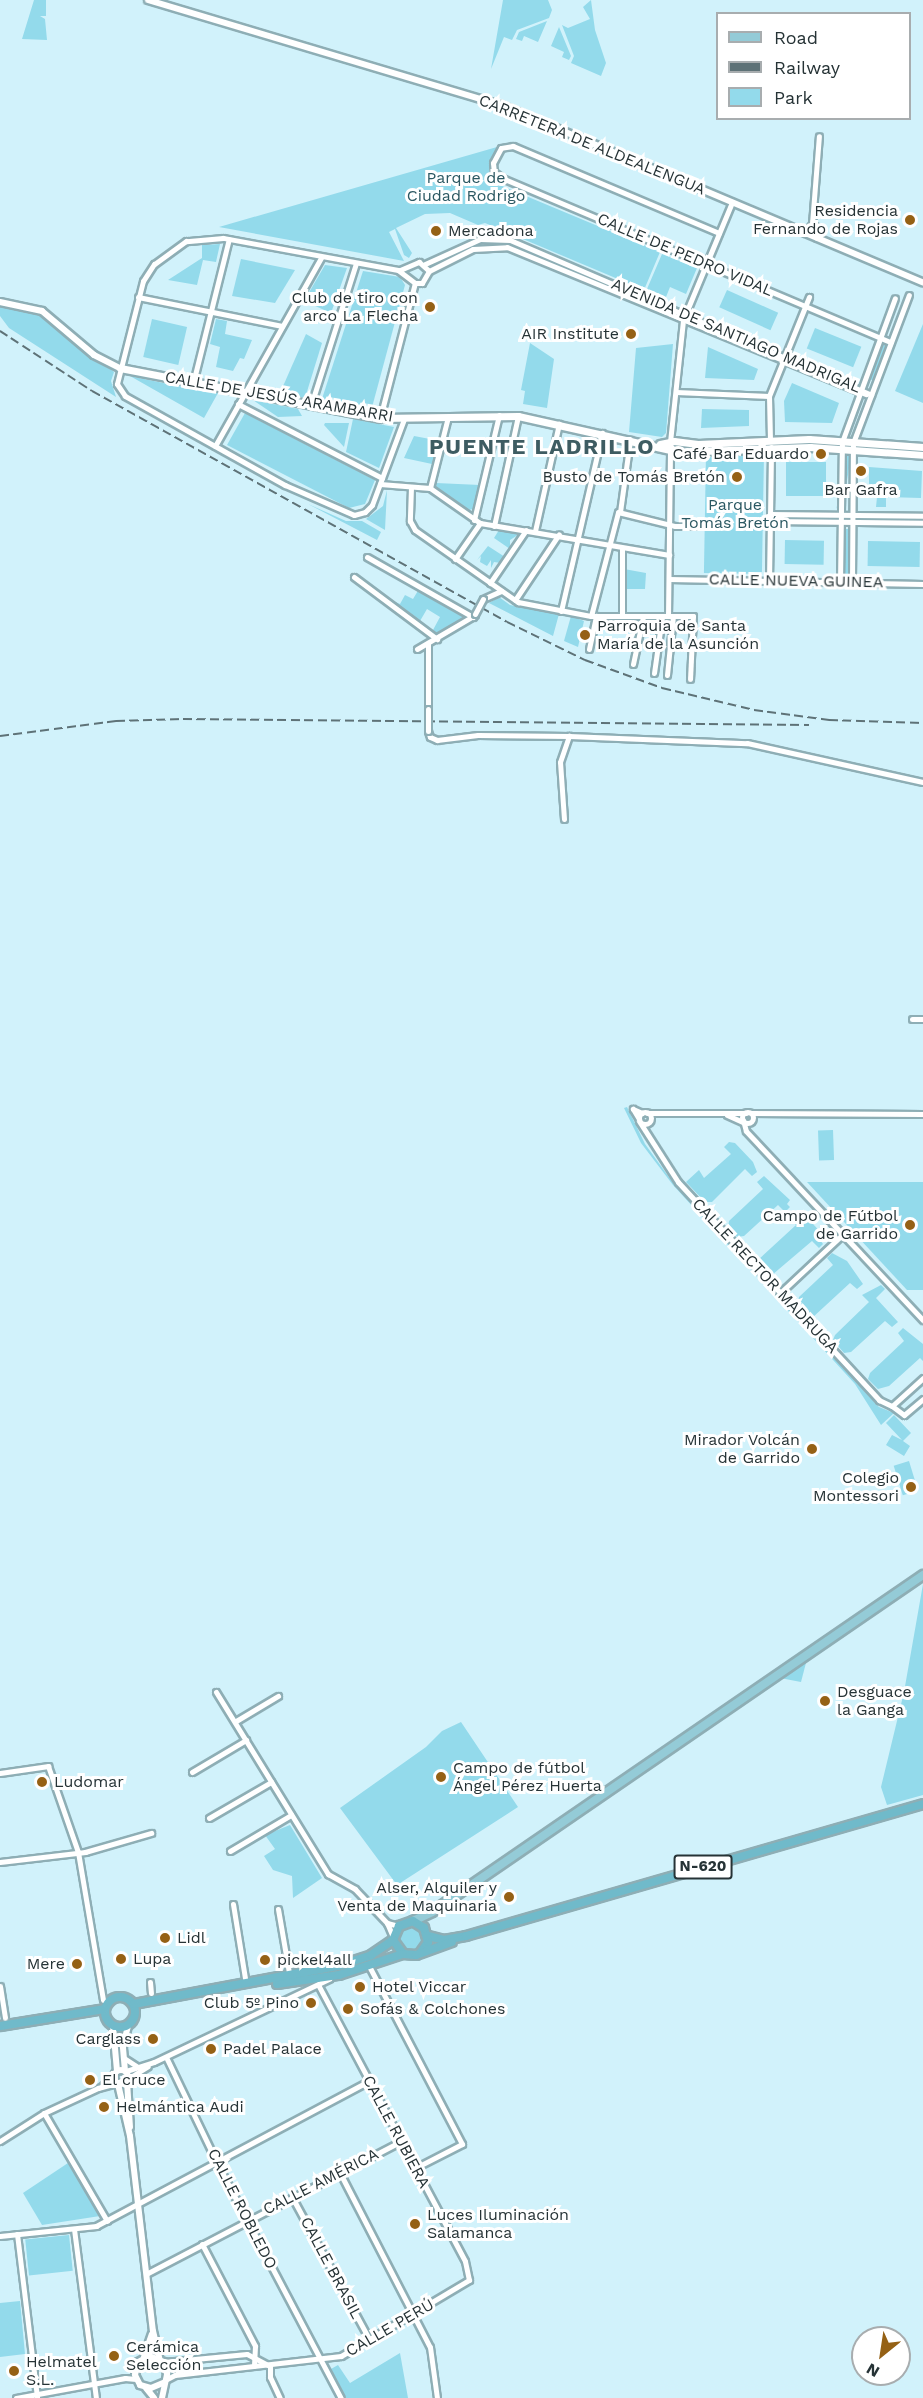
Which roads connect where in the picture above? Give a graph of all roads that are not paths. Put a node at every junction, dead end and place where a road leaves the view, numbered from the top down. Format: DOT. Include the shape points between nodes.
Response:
graph roads {
  1 [pos="148,0"];
  2 [pos="819,136"];
  3 [pos="732,202"];
  4 [pos="812,224"];
  5 [pos="719,233"];
  6 [pos="805,233"];
  7 [pos="817,238"];
  8 [pos="229,239"];
  9 [pos="321,258"];
  10 [pos="356,263"];
  11 [pos="425,264"];
  12 [pos="706,264"];
  13 [pos="409,266"];
  14 [pos="400,270"];
  15 [pos="429,271"];
  16 [pos="408,277"];
  17 [pos="923,282"];
  18 [pos="415,283"];
  19 [pos="909,295"];
  20 [pos="138,297"];
  21 [pos="809,297"];
  22 [pos="895,298"];
  23 [pos="0,302"];
  24 [pos="806,306"];
  25 [pos="211,311"];
  26 [pos="685,313"];
  27 [pos="683,320"];
  28 [pos="282,326"];
  29 [pos="880,338"];
  30 [pos="891,342"];
  31 [pos="784,359"];
  32 [pos="120,368"];
  33 [pos="193,382"];
  34 [pos="860,391"];
  35 [pos="245,392"];
  36 [pos="676,392"];
  37 [pos="871,395"];
  38 [pos="769,396"];
  39 [pos="238,404"];
  40 [pos="311,405"];
  41 [pos="499,415"];
  42 [pos="518,416"];
  43 [pos="448,417"];
  44 [pos="380,418"];
  45 [pos="404,419"];
  46 [pos="559,424"];
  47 [pos="602,433"];
  48 [pos="630,439"];
  49 [pos="770,444"];
  50 [pos="842,445"];
  51 [pos="215,446"];
  52 [pos="674,446"];
  53 [pos="853,446"];
  54 [pos="923,447"];
  55 [pos="923,455"];
  56 [pos="381,481"];
  57 [pos="411,487"];
  58 [pos="430,488"];
  59 [pos="476,507"];
  60 [pos="619,512"];
  61 [pos="466,514"];
  62 [pos="841,514"];
  63 [pos="852,514"];
  64 [pos="923,516"];
  65 [pos="770,518"];
  66 [pos="477,521"];
  67 [pos="841,522"];
  68 [pos="852,522"];
  69 [pos="923,523"];
  70 [pos="670,524"];
  71 [pos="494,526"];
  72 [pos="708,526"];
  73 [pos="526,530"];
  74 [pos="535,531"];
  75 [pos="559,534"];
  76 [pos="578,537"];
  77 [pos="610,543"];
  78 [pos="622,549"];
  79 [pos="669,555"];
  80 [pos="367,557"];
  81 [pos="455,559"];
  82 [pos="354,577"];
  83 [pos="669,579"];
  84 [pos="769,580"];
  85 [pos="840,582"];
  86 [pos="852,582"];
  87 [pos="490,583"];
  88 [pos="923,584"];
  89 [pos="501,591"];
  90 [pos="515,600"];
  91 [pos="561,611"];
  92 [pos="474,616"];
  93 [pos="594,616"];
  94 [pos="621,616"];
  95 [pos="668,616"];
  96 [pos="643,617"];
  97 [pos="437,639"];
  98 [pos="428,644"];
  99 [pos="417,649"];
  100 [pos="589,650"];
  101 [pos="633,664"];
  102 [pos="654,673"];
  103 [pos="667,675"];
  104 [pos="690,679"];
  105 [pos="569,736"];
  106 [pos="923,782"];
  107 [pos="564,819"];
  108 [pos="912,1019"];
  109 [pos="923,1019"];
  110 [pos="748,1113"];
  111 [pos="723,1114"];
  112 [pos="770,1114"];
  113 [pos="923,1114"];
  114 [pos="643,1116"];
  115 [pos="753,1121"];
  116 [pos="743,1122"];
  117 [pos="646,1137"];
  118 [pos="756,1140"];
  119 [pos="843,1234"];
  120 [pos="780,1293"];
  121 [pos="923,1320"];
  122 [pos="923,1378"];
  123 [pos="923,1399"];
  124 [pos="892,1406"];
  125 [pos="923,1575"];
  126 [pos="216,1692"];
  127 [pos="278,1696"];
  128 [pos="236,1721"];
  129 [pos="246,1740"];
  130 [pos="192,1772"];
  131 [pos="0,1773"];
  132 [pos="271,1782"];
  133 [pos="923,1804"];
  134 [pos="291,1815"];
  135 [pos="209,1818"];
  136 [pos="151,1833"];
  137 [pos="230,1851"];
  138 [pos="78,1852"];
  139 [pos="0,1862"];
  140 [pos="233,1904"];
  141 [pos="278,1909"];
  142 [pos="432,1912"];
  143 [pos="413,1921"];
  144 [pos="387,1923"];
  145 [pos="399,1926"];
  146 [pos="426,1932"];
  147 [pos="466,1936"];
  148 [pos="393,1938"];
  149 [pos="421,1952"];
  150 [pos="403,1954"];
  151 [pos="369,1966"];
  152 [pos="289,1973"];
  153 [pos="333,1977"];
  154 [pos="245,1978"];
  155 [pos="150,1982"];
  156 [pos="318,1985"];
  157 [pos="0,1986"];
  158 [pos="217,1990"];
  159 [pos="152,1993"];
  160 [pos="104,2004"];
  161 [pos="134,2004"];
  162 [pos="3,2022"];
  163 [pos="128,2025"];
  164 [pos="113,2026"];
  165 [pos="166,2057"];
  166 [pos="124,2058"];
  167 [pos="154,2062"];
  168 [pos="138,2067"];
  169 [pos="125,2071"];
  170 [pos="116,2073"];
  171 [pos="128,2080"];
  172 [pos="369,2081"];
  173 [pos="118,2084"];
  174 [pos="100,2087"];
  175 [pos="44,2113"];
  176 [pos="130,2136"];
  177 [pos="0,2141"];
  178 [pos="401,2141"];
  179 [pos="218,2162"];
  180 [pos="415,2168"];
  181 [pos="340,2173"];
  182 [pos="292,2197"];
  183 [pos="139,2204"];
  184 [pos="247,2220"];
  185 [pos="107,2221"];
  186 [pos="74,2229"];
  187 [pos="17,2234"];
  188 [pos="0,2235"];
  189 [pos="202,2244"];
  190 [pos="146,2274"];
  191 [pos="469,2280"];
  192 [pos="414,2313"];
  193 [pos="153,2331"];
  194 [pos="369,2339"];
  195 [pos="256,2356"];
  196 [pos="144,2357"];
  197 [pos="162,2360"];
  198 [pos="320,2360"];
  199 [pos="254,2366"];
  200 [pos="270,2366"];
  201 [pos="135,2370"];
  202 [pos="125,2378"];
  203 [pos="136,2379"];
  204 [pos="164,2382"];
  205 [pos="92,2383"];
  206 [pos="146,2388"];
  207 [pos="36,2396"];
  208 [pos="16,2398"];
  209 [pos="96,2398"];
  210 [pos="154,2398"];
  211 [pos="162,2398"];
  212 [pos="280,2398"];
  213 [pos="341,2398"];
  214 [pos="437,2398"];
  1 -- 3 [label="street, CARRETERA DE ALDEALENGUA" via="501,105"];
  2 -- 4 [label="street"];
  3 -- 5 [label="street"];
  3 -- 6 [label="street, CARRETERA DE ALDEALENGUA"];
  4 -- 6 [label="street"];
  4 -- 7 [label="street" via="818,228"];
  5 -- 12 [label="street"];
  5 -- 12 [label="street, CALLE DE PEDRO VIDAL" via="513,146 501,148 496,158 493,168 498,176"];
  6 -- 7 [label="street, CARRETERA DE ALDEALENGUA"];
  7 -- 17 [label="street, CARRETERA DE ALDEALENGUA"];
  8 -- 9 [label="street"];
  8 -- 20 [label="street" via="194,239 165,253 148,272"];
  8 -- 25 [label="street"];
  9 -- 10 [label="street"];
  9 -- 28 [label="street"];
  10 -- 14 [label="street"];
  10 -- 40 [label="street"];
  11 -- 13 [label="street" via="419,261"];
  11 -- 15 [label="street"];
  11 -- 26 [label="street, AVENIDA DE SANTIAGO MADRIGAL" via="472,242 503,238"];
  12 -- 24 [label="street, CALLE DE PEDRO VIDAL"];
  12 -- 26 [label="street"];
  13 -- 14 [label="street"];
  13 -- 16 [label="street"];
  14 -- 16 [label="street"];
  15 -- 18 [label="street" via="427,278"];
  15 -- 27 [label="street, AVENIDA DE SANTIAGO MADRIGAL" via="473,249 507,247"];
  16 -- 18 [label="street"];
  18 -- 44 [label="street"];
  19 -- 30 [label="street"];
  20 -- 25 [label="street"];
  20 -- 32 [label="street"];
  21 -- 24 [label="street"];
  22 -- 29 [label="street"];
  23 -- 32 [label="street" via="42,310 94,355"];
  24 -- 29 [label="street, CALLE DE PEDRO VIDAL"];
  24 -- 31 [label="street"];
  25 -- 28 [label="street"];
  25 -- 33 [label="street"];
  26 -- 27 [label="street"];
  26 -- 31 [label="street, AVENIDA DE SANTIAGO MADRIGAL"];
  27 -- 31 [label="street, AVENIDA DE SANTIAGO MADRIGAL"];
  27 -- 36 [label="street"];
  28 -- 35 [label="street"];
  29 -- 30 [label="street, CALLE DE PEDRO VIDAL"];
  29 -- 34 [label="street"];
  30 -- 37 [label="street"];
  31 -- 34 [label="street, AVENIDA DE SANTIAGO MADRIGAL"];
  31 -- 38 [label="street"];
  32 -- 33 [label="main road, CALLE DE JESÚS ARAMBARRI"];
  32 -- 51 [label="street" via="117,386 125,396"];
  33 -- 35 [label="main road, CALLE DE JESÚS ARAMBARRI"];
  34 -- 37 [label="street, AVENIDA DE SANTIAGO MADRIGAL"];
  34 -- 50 [label="street"];
  35 -- 39 [label="street"];
  35 -- 40 [label="main road, CALLE DE JESÚS ARAMBARRI"];
  36 -- 38 [label="street"];
  36 -- 52 [label="street"];
  37 -- 53 [label="street"];
  38 -- 49 [label="street"];
  39 -- 51 [label="street"];
  39 -- 56 [label="street"];
  40 -- 44 [label="main road, CALLE DE JESÚS ARAMBARRI"];
  41 -- 42 [label="main road, CALLE DE JESÚS ARAMBARRI"];
  41 -- 43 [label="main road, CALLE DE JESÚS ARAMBARRI"];
  41 -- 59 [label="street"];
  42 -- 46 [label="main road, CALLE DE JESÚS ARAMBARRI"];
  42 -- 71 [label="street"];
  43 -- 45 [label="main road, CALLE DE JESÚS ARAMBARRI"];
  43 -- 58 [label="street"];
  44 -- 45 [label="main road, CALLE DE JESÚS ARAMBARRI"];
  45 -- 56 [label="street"];
  46 -- 47 [label="main road, CALLE DE JESÚS ARAMBARRI"];
  46 -- 74 [label="street"];
  47 -- 48 [label="main road, CALLE DE JESÚS ARAMBARRI"];
  47 -- 76 [label="street"];
  48 -- 52 [label="main road, CALLE DE JESÚS ARAMBARRI"];
  48 -- 60 [label="street"];
  49 -- 50 [label="main road, CALLE DE JESÚS ARAMBARRI"];
  49 -- 52 [label="main road, CALLE DE JESÚS ARAMBARRI"];
  49 -- 65 [label="street"];
  50 -- 53 [label="main road, CALLE DE JESÚS ARAMBARRI"];
  50 -- 62 [label="street"];
  51 -- 56 [label="street" via="346,513 362,514 372,505"];
  52 -- 70 [label="street"];
  53 -- 54 [label="main road, CALLE DE JESÚS ARAMBARRI"];
  53 -- 55 [label="main road, CALLE DE JESÚS ARAMBARRI"];
  53 -- 63 [label="street"];
  56 -- 57 [label="street"];
  57 -- 58 [label="street"];
  57 -- 81 [label="street" via="412,526"];
  58 -- 61 [label="street"];
  59 -- 61 [label="street"];
  59 -- 66 [label="street"];
  60 -- 70 [label="street"];
  60 -- 77 [label="street"];
  61 -- 66 [label="street"];
  62 -- 63 [label="street"];
  62 -- 65 [label="street"];
  62 -- 67 [label="street"];
  63 -- 64 [label="street"];
  63 -- 68 [label="street"];
  65 -- 67 [label="street"];
  65 -- 84 [label="street"];
  66 -- 71 [label="street"];
  66 -- 81 [label="street"];
  67 -- 68 [label="street"];
  67 -- 85 [label="street"];
  68 -- 69 [label="street"];
  68 -- 86 [label="street"];
  70 -- 72 [label="street"];
  70 -- 79 [label="street"];
  71 -- 73 [label="street"];
  73 -- 74 [label="street"];
  73 -- 87 [label="street"];
  74 -- 75 [label="street"];
  75 -- 76 [label="street"];
  75 -- 90 [label="street"];
  76 -- 77 [label="street"];
  76 -- 91 [label="street"];
  77 -- 79 [label="street"];
  77 -- 93 [label="street"];
  78 -- 94 [label="street"];
  79 -- 83 [label="street"];
  80 -- 92 [label="street"];
  81 -- 87 [label="street"];
  82 -- 97 [label="street"];
  83 -- 84 [label="street, CALLE NUEVA GUINEA"];
  83 -- 95 [label="street"];
  84 -- 85 [label="street, CALLE NUEVA GUINEA"];
  85 -- 86 [label="street, CALLE NUEVA GUINEA"];
  86 -- 88 [label="street, CALLE NUEVA GUINEA"];
  87 -- 89 [label="street"];
  89 -- 90 [label="street"];
  89 -- 92 [label="street, bridge" via="483,599"];
  90 -- 91 [label="street"];
  91 -- 93 [label="street"];
  92 -- 97 [label="street"];
  93 -- 94 [label="street"];
  93 -- 100 [label="street"];
  94 -- 96 [label="street"];
  95 -- 96 [label="street"];
  95 -- 102 [label="street"];
  95 -- 103 [label="street"];
  95 -- 104 [label="street" via="693,616"];
  96 -- 101 [label="street"];
  97 -- 98 [label="street"];
  98 -- 99 [label="street"];
  98 -- 105 [label="street, bridge" via="430,737"];
  105 -- 106 [label="street" via="747,743"];
  105 -- 107 [label="street" via="560,762"];
  108 -- 109 [label="street"];
  110 -- 111 [label="street"];
  110 -- 112 [label="street"];
  110 -- 115 [label="street"];
  110 -- 116 [label="street"];
  111 -- 114 [label="street"];
  111 -- 116 [label="street"];
  112 -- 113 [label="street"];
  112 -- 115 [label="street"];
  114 -- 117 [label="street, CALLE RECTOR MADRUGA"];
  114 -- 117 [label="street"];
  115 -- 116 [label="street"];
  115 -- 118 [label="street"];
  116 -- 118 [label="street"];
  117 -- 120 [label="street, CALLE RECTOR MADRUGA" via="678,1182"];
  118 -- 119 [label="street"];
  119 -- 120 [label="street"];
  119 -- 121 [label="street"];
  120 -- 124 [label="street, CALLE RECTOR MADRUGA" via="882,1403"];
  122 -- 124 [label="street"];
  123 -- 124 [label="street" via="904,1415"];
  125 -- 142 [label="main road"];
  126 -- 128 [label="street"];
  127 -- 128 [label="street"];
  128 -- 129 [label="street"];
  129 -- 130 [label="street"];
  129 -- 132 [label="street"];
  131 -- 138 [label="street" via="48,1766"];
  132 -- 134 [label="street"];
  132 -- 135 [label="street"];
  133 -- 147 [label="highway, N-620"];
  134 -- 137 [label="street"];
  134 -- 144 [label="street" via="328,1874 355,1889"];
  136 -- 138 [label="street"];
  138 -- 139 [label="street"];
  138 -- 160 [label="street"];
  140 -- 154 [label="street"];
  141 -- 152 [label="street"];
  142 -- 143 [label="main road"];
  142 -- 146 [label="main road"];
  143 -- 145 [label="highway"];
  143 -- 146 [label="highway, N-620"];
  144 -- 145 [label="street"];
  144 -- 148 [label="street"];
  145 -- 148 [label="highway"];
  146 -- 147 [label="highway, N-620" via="444,1940"];
  146 -- 149 [label="highway"];
  147 -- 149 [label="highway, N-620"];
  148 -- 150 [label="highway"];
  148 -- 158 [label="highway" via="371,1955 338,1966"];
  149 -- 150 [label="highway, N-620"];
  150 -- 151 [label="highway"];
  151 -- 153 [label="highway"];
  151 -- 180 [label="street" via="462,2144"];
  153 -- 156 [label="street"];
  153 -- 158 [label="highway"];
  155 -- 159 [label="street"];
  156 -- 165 [label="street"];
  156 -- 172 [label="street, CALLE RUBIERA"];
  157 -- 162 [label="street"];
  158 -- 161 [label="highway"];
  160 -- 161 [label="highway" via="120,1996"];
  160 -- 162 [label="highway"];
  160 -- 164 [label="highway" via="105,2016"];
  161 -- 163 [label="highway" via="136,2012"];
  163 -- 164 [label="highway"];
  163 -- 166 [label="street"];
  164 -- 170 [label="street"];
  165 -- 167 [label="street"];
  165 -- 179 [label="street, CALLE ROBLEDO"];
  166 -- 168 [label="street"];
  166 -- 169 [label="street"];
  167 -- 168 [label="street"];
  167 -- 171 [label="street"];
  168 -- 169 [label="street"];
  169 -- 170 [label="street"];
  169 -- 171 [label="street"];
  170 -- 173 [label="street"];
  170 -- 174 [label="street"];
  171 -- 173 [label="street"];
  171 -- 176 [label="street"];
  172 -- 178 [label="street, CALLE RUBIERA"];
  172 -- 179 [label="street"];
  173 -- 174 [label="street"];
  173 -- 176 [label="street"];
  174 -- 175 [label="street"];
  175 -- 177 [label="street"];
  175 -- 185 [label="street"];
  176 -- 183 [label="street"];
  178 -- 180 [label="street, CALLE RUBIERA"];
  178 -- 181 [label="street, CALLE AMÉRICA"];
  179 -- 183 [label="street"];
  179 -- 184 [label="street, CALLE ROBLEDO"];
  180 -- 191 [label="street, CALLE RUBIERA" via="465,2261"];
  181 -- 182 [label="street, CALLE AMÉRICA"];
  181 -- 192 [label="street"];
  182 -- 184 [label="street, CALLE AMÉRICA"];
  182 -- 194 [label="street, CALLE BRASIL"];
  183 -- 185 [label="street"];
  183 -- 190 [label="street"];
  184 -- 189 [label="street, CALLE AMÉRICA"];
  184 -- 198 [label="street, CALLE ROBLEDO"];
  185 -- 186 [label="street"];
  186 -- 187 [label="street"];
  186 -- 205 [label="street"];
  187 -- 188 [label="street"];
  187 -- 207 [label="street"];
  189 -- 190 [label="street, CALLE AMÉRICA"];
  189 -- 195 [label="street" via="255,2346"];
  190 -- 193 [label="street"];
  191 -- 192 [label="street, CALLE PERÚ"];
  192 -- 194 [label="street, CALLE PERÚ"];
  192 -- 214 [label="street" via="434,2361"];
  193 -- 196 [label="street"];
  193 -- 197 [label="street"];
  194 -- 198 [label="street, CALLE PERÚ" via="341,2356"];
  195 -- 197 [label="street"];
  195 -- 199 [label="street"];
  195 -- 200 [label="street"];
  196 -- 197 [label="street"];
  196 -- 201 [label="street"];
  197 -- 204 [label="street"];
  198 -- 200 [label="street, CALLE PERÚ"];
  198 -- 213 [label="street, CALLE ROBLEDO"];
  199 -- 200 [label="street, CALLE PERÚ"];
  199 -- 204 [label="street, CALLE PERÚ" via="175,2375"];
  200 -- 212 [label="street" via="270,2377"];
  201 -- 202 [label="street"];
  201 -- 203 [label="street"];
  202 -- 203 [label="street"];
  202 -- 205 [label="street"];
  203 -- 206 [label="street"];
  204 -- 206 [label="street"];
  204 -- 211 [label="street"];
  205 -- 207 [label="street"];
  205 -- 209 [label="street"];
  206 -- 210 [label="street"];
  207 -- 208 [label="street"];
}
